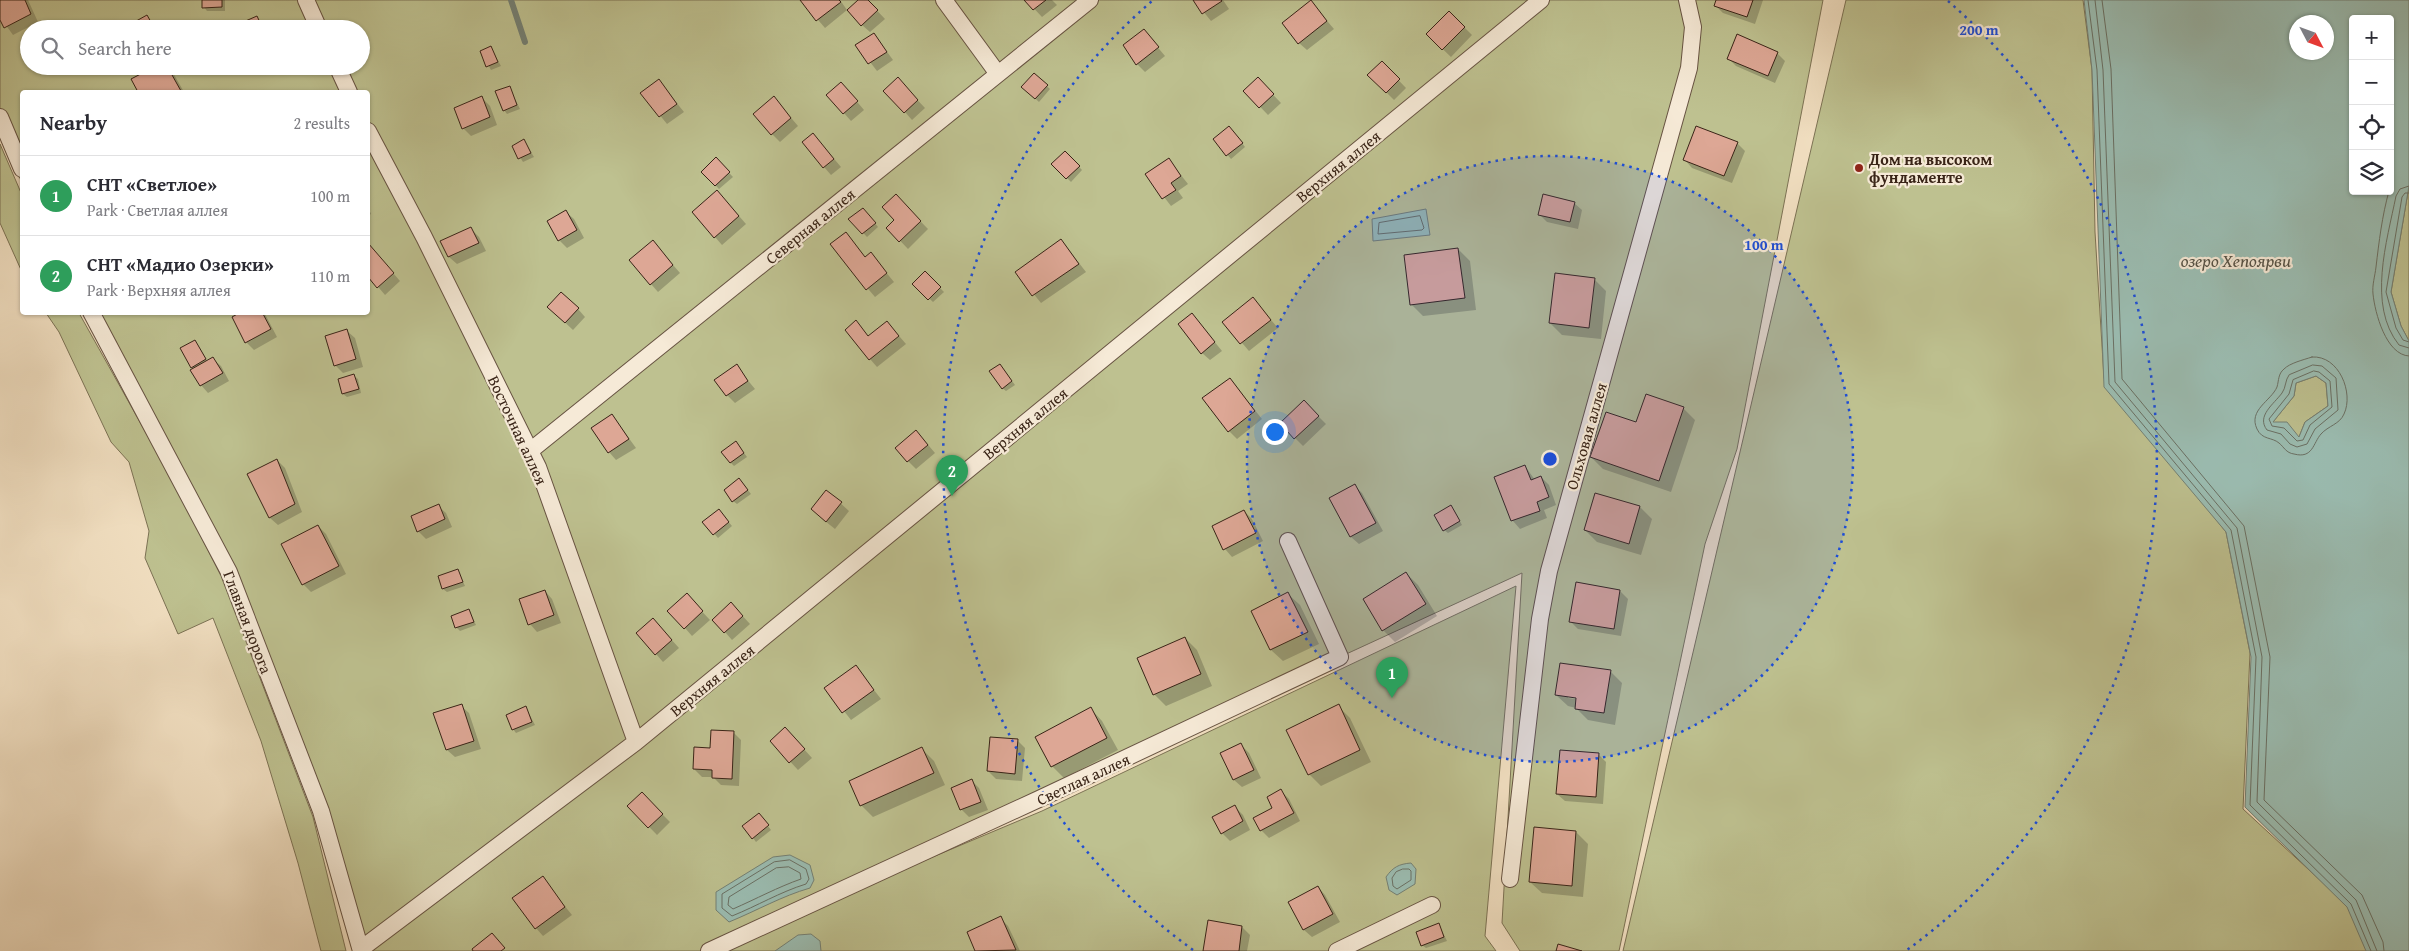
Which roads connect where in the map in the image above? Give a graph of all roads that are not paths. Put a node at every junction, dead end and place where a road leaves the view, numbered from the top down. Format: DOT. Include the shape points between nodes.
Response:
graph roads {
  1 [pos="306,0"];
  2 [pos="944,0"];
  3 [pos="1090,0"];
  4 [pos="1541,0"];
  5 [pos="1687,0"];
  6 [pos="315,20"];
  7 [pos="998,74"];
  8 [pos="341,75"];
  9 [pos="348,90"];
  10 [pos="0,117"];
  11 [pos="370,135"];
  12 [pos="20,164"];
  13 [pos="93,315"];
  14 [pos="530,451"];
  15 [pos="1288,541"];
  16 [pos="636,742"];
  17 [pos="1510,879"];
  18 [pos="1432,905"];
  19 [pos="361,950"];
  20 [pos="709,951"];
  21 [pos="1337,951"];
  1 -- 6 [label="street"];
  2 -- 7 [label="street"];
  3 -- 7 [label="street, Северная аллея"];
  4 -- 16 [label="street, Верхняя аллея"];
  5 -- 17 [label="street, Ольховая аллея" via="1693,27 1689,68 1549,571 1540,619"];
  7 -- 14 [label="street, Северная аллея"];
  8 -- 9 [label="street"];
  10 -- 12 [label="street"];
  11 -- 14 [label="street, Восточная аллея"];
  13 -- 19 [label="street, Главная дорога" via="229,572 321,811"];
  14 -- 16 [label="street, Восточная аллея"];
  15 -- 20 [label="street, Светлая аллея" via="1340,657"];
  16 -- 19 [label="street, Верхняя аллея"];
  18 -- 21 [label="street"];
}
